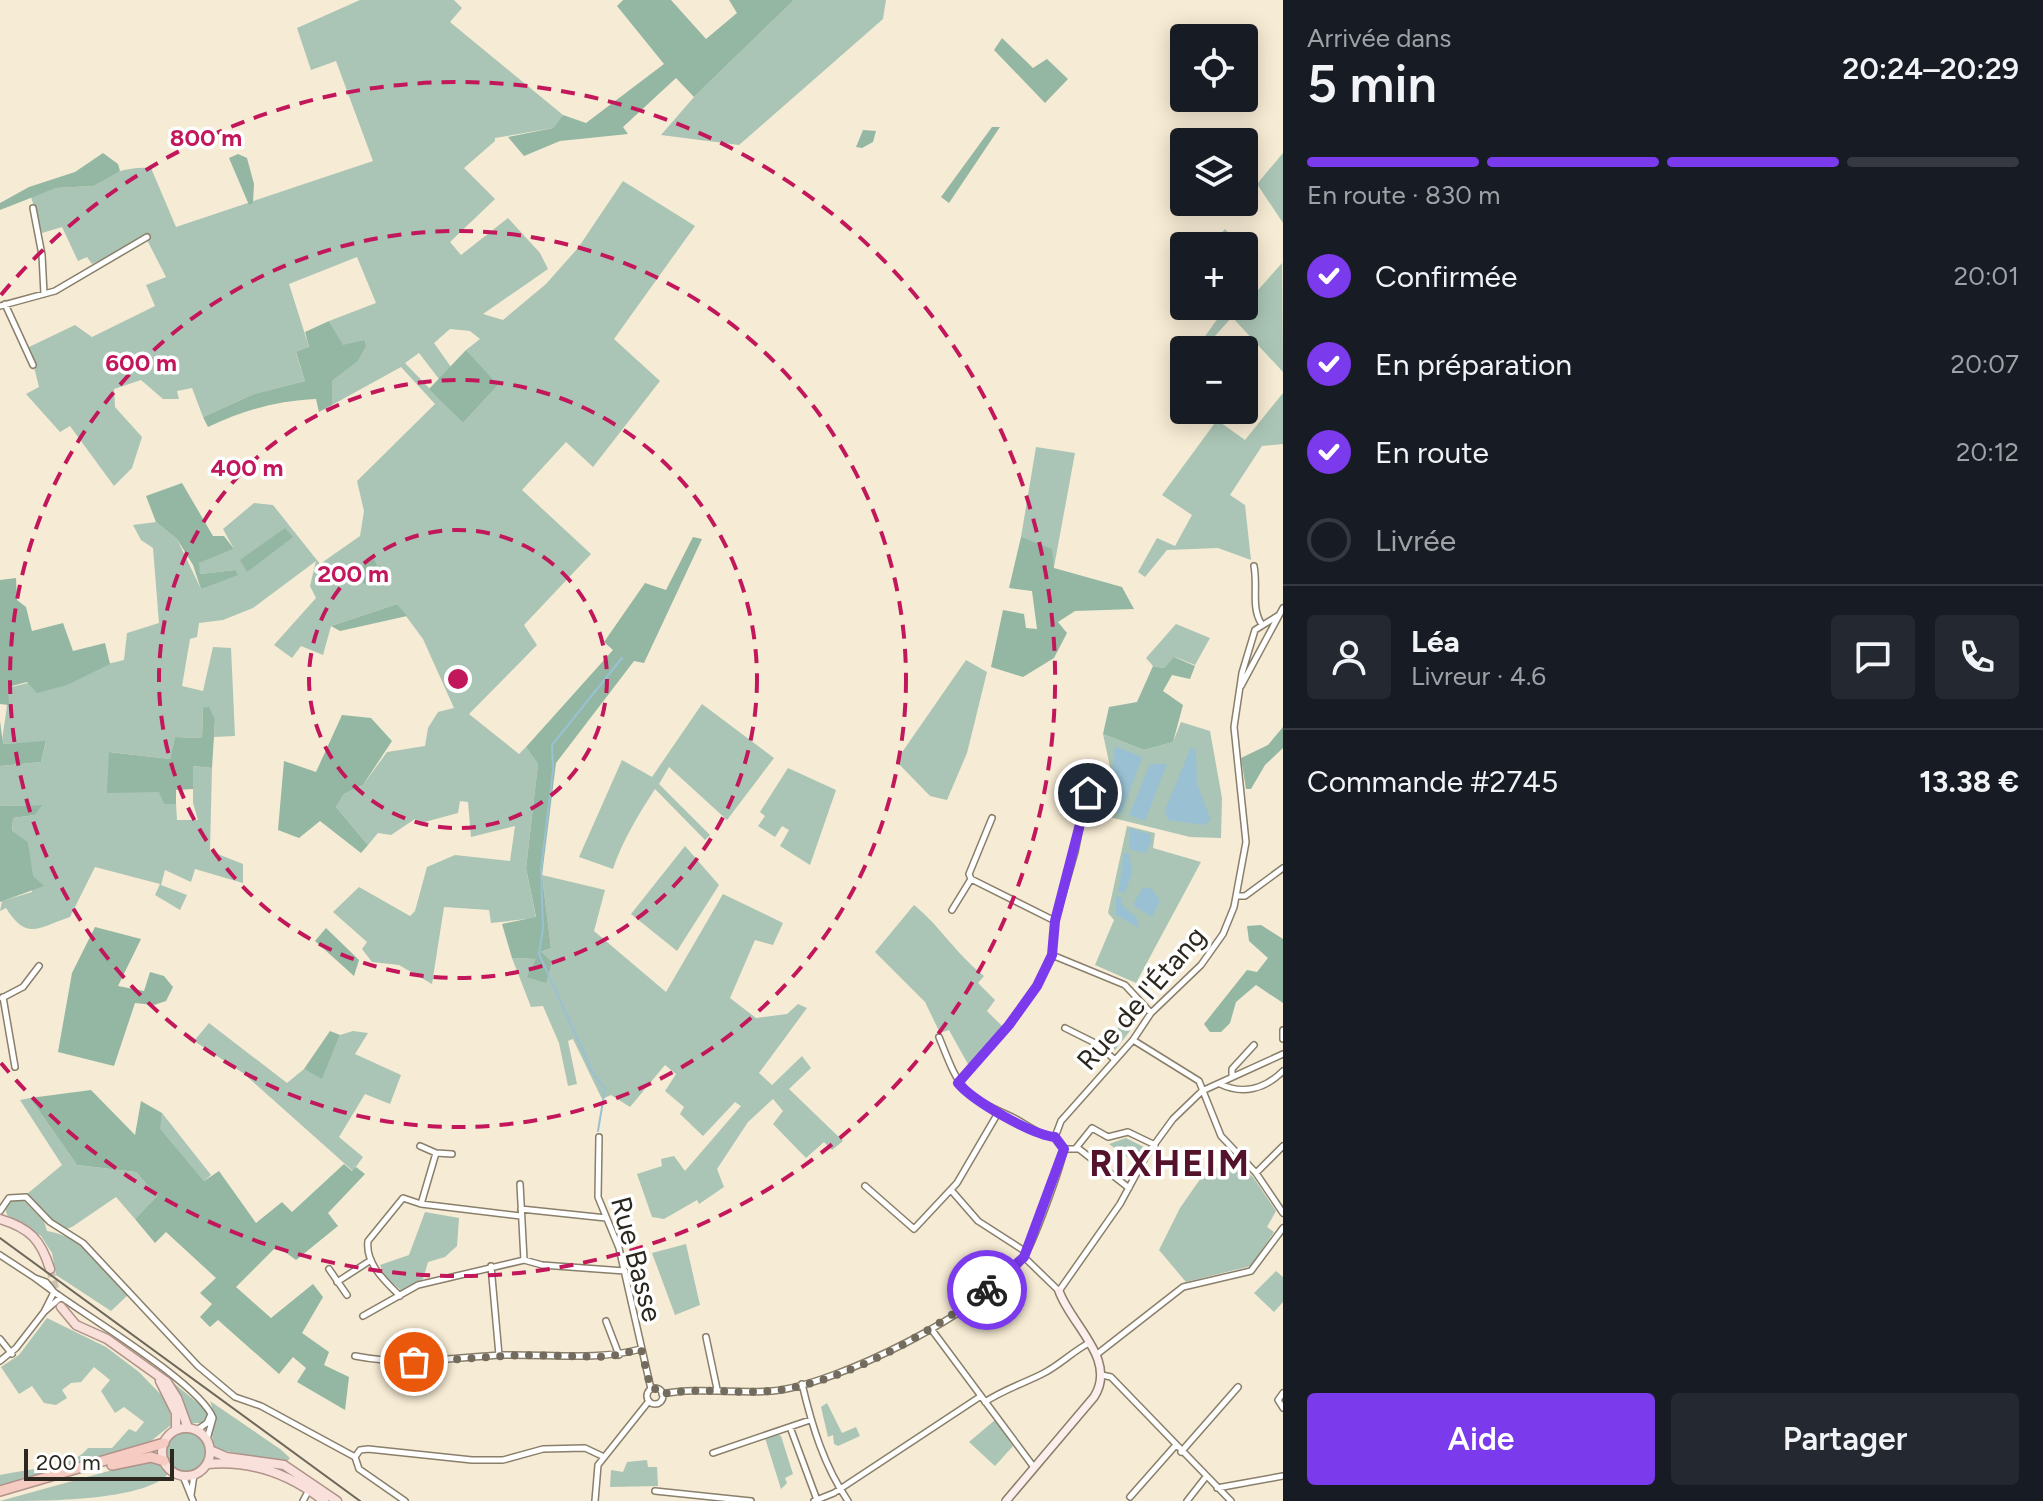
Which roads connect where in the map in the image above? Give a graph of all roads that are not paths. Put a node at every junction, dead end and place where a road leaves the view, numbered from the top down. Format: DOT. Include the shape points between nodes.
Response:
graph roads {
  1 [pos="33,208"];
  2 [pos="147,237"];
  3 [pos="44,294"];
  4 [pos="2,305"];
  5 [pos="33,365"];
  6 [pos="1254,566"];
  7 [pos="1283,608"];
  8 [pos="1279,615"];
  9 [pos="1264,623"];
  10 [pos="1275,624"];
  11 [pos="1283,627"];
  12 [pos="1250,640"];
  13 [pos="1263,647"];
  14 [pos="1241,687"];
  15 [pos="1091,771"];
  16 [pos="992,818"];
  17 [pos="1283,868"];
  18 [pos="971,879"];
  19 [pos="1237,896"];
  20 [pos="952,910"];
  21 [pos="1055,921"];
  22 [pos="1052,955"];
  23 [pos="39,966"];
  24 [pos="2,998"];
  25 [pos="1151,1013"];
  26 [pos="1065,1028"];
  27 [pos="1283,1030"];
  28 [pos="939,1037"];
  29 [pos="1283,1039"];
  30 [pos="1133,1040"];
  31 [pos="1254,1045"];
  32 [pos="1283,1054"];
  33 [pos="1114,1059"];
  34 [pos="15,1067"];
  35 [pos="1283,1071"];
  36 [pos="1232,1077"];
  37 [pos="958,1083"];
  38 [pos="1220,1084"];
  39 [pos="1202,1091"];
  40 [pos="998,1113"];
  41 [pos="599,1137"];
  42 [pos="1055,1137"];
  43 [pos="1155,1145"];
  44 [pos="420,1146"];
  45 [pos="1283,1146"];
  46 [pos="1076,1148"];
  47 [pos="1064,1149"];
  48 [pos="436,1153"];
  49 [pos="452,1154"];
  50 [pos="1256,1173"];
  51 [pos="520,1184"];
  52 [pos="865,1186"];
  53 [pos="1129,1188"];
  54 [pos="951,1190"];
  55 [pos="421,1204"];
  56 [pos="0,1211"];
  57 [pos="521,1212"];
  58 [pos="1283,1213"];
  59 [pos="606,1218"];
  60 [pos="0,1219"];
  61 [pos="1283,1228"];
  62 [pos="1025,1254"];
  63 [pos="0,1255"];
  64 [pos="371,1260"];
  65 [pos="524,1260"];
  66 [pos="491,1266"];
  67 [pos="50,1269"];
  68 [pos="329,1269"];
  69 [pos="625,1271"];
  70 [pos="337,1282"];
  71 [pos="1059,1291"];
  72 [pos="54,1292"];
  73 [pos="347,1295"];
  74 [pos="400,1296"];
  75 [pos="61,1302"];
  76 [pos="44,1312"];
  77 [pos="363,1316"];
  78 [pos="606,1321"];
  79 [pos="932,1330"];
  80 [pos="706,1337"];
  81 [pos="0,1339"];
  82 [pos="1089,1343"];
  83 [pos="641,1349"];
  84 [pos="12,1354"];
  85 [pos="499,1355"];
  86 [pos="619,1355"];
  87 [pos="1096,1355"];
  88 [pos="355,1356"];
  89 [pos="0,1361"];
  90 [pos="155,1375"];
  91 [pos="1102,1375"];
  92 [pos="802,1384"];
  93 [pos="1238,1387"];
  94 [pos="651,1389"];
  95 [pos="717,1389"];
  96 [pos="1283,1393"];
  97 [pos="662,1394"];
  98 [pos="983,1399"];
  99 [pos="649,1401"];
  100 [pos="1283,1408"];
  101 [pos="211,1413"];
  102 [pos="810,1420"];
  103 [pos="790,1427"];
  104 [pos="192,1429"];
  105 [pos="176,1430"];
  106 [pos="207,1439"];
  107 [pos="164,1443"];
  108 [pos="1175,1446"];
  109 [pos="210,1450"];
  110 [pos="1181,1452"];
  111 [pos="713,1453"];
  112 [pos="602,1456"];
  113 [pos="355,1457"];
  114 [pos="164,1461"];
  115 [pos="208,1464"];
  116 [pos="1033,1466"];
  117 [pos="194,1475"];
  118 [pos="183,1476"];
  119 [pos="1283,1476"];
  120 [pos="1205,1478"];
  121 [pos="1217,1488"];
  122 [pos="309,1489"];
  123 [pos="839,1489"];
  124 [pos="655,1491"];
  125 [pos="0,1493"];
  126 [pos="1130,1497"];
  127 [pos="192,1499"];
  128 [pos="816,1500"];
  129 [pos="303,1501"];
  130 [pos="324,1501"];
  131 [pos="337,1501"];
  132 [pos="405,1501"];
  133 [pos="595,1501"];
  134 [pos="751,1501"];
  135 [pos="848,1501"];
  136 [pos="1006,1501"];
  137 [pos="1187,1501"];
  138 [pos="1231,1501"];
  1 -- 3 [label="street"];
  2 -- 3 [label="street"];
  3 -- 4 [label="street"];
  4 -- 5 [label="street"];
  6 -- 9 [label="street" via="1255,613"];
  7 -- 8 [label="street, Rue de l'Étang"];
  8 -- 9 [label="street, Rue de l'Étang"];
  8 -- 10 [label="street, Rue de l'Étang"];
  9 -- 10 [label="street"];
  9 -- 12 [label="street, Rue de l'Étang"];
  10 -- 11 [label="street"];
  10 -- 13 [label="street, Rue de l'Étang"];
  12 -- 13 [label="street"];
  12 -- 14 [label="street, Rue de l'Étang"];
  13 -- 14 [label="street, Rue de l'Étang"];
  14 -- 19 [label="street, Rue de l'Étang" via="1234,740 1246,842"];
  15 -- 21 [label="street"];
  16 -- 18 [label="street"];
  17 -- 19 [label="street" via="1245,896"];
  18 -- 20 [label="street"];
  18 -- 21 [label="street"];
  19 -- 25 [label="street, Rue de l'Étang" via="1223,934 1206,958"];
  21 -- 22 [label="street"];
  22 -- 25 [label="street" via="1125,985"];
  22 -- 37 [label="street" via="1009,1025"];
  23 -- 24 [label="street" via="23,987"];
  24 -- 34 [label="street"];
  25 -- 30 [label="street, Rue de l'Étang"];
  26 -- 33 [label="street"];
  27 -- 29 [label="street"];
  28 -- 37 [label="street"];
  30 -- 33 [label="street, Rue de l'Étang"];
  30 -- 39 [label="street" via="1196,1078"];
  31 -- 36 [label="street" via="1232,1069"];
  32 -- 36 [label="street"];
  33 -- 42 [label="street, Rue de l'Étang" via="1061,1121"];
  35 -- 38 [label="street" via="1256,1089"];
  36 -- 38 [label="street"];
  37 -- 40 [label="street"];
  38 -- 39 [label="street"];
  39 -- 43 [label="street"];
  39 -- 50 [label="street" via="1221,1136"];
  40 -- 42 [label="street"];
  40 -- 54 [label="street"];
  41 -- 59 [label="street, Rue Basse" via="598,1197"];
  42 -- 47 [label="street"];
  43 -- 46 [label="street" via="1128,1132 1108,1137 1092,1128"];
  43 -- 53 [label="street"];
  44 -- 48 [label="street"];
  45 -- 50 [label="street"];
  46 -- 47 [label="street"];
  46 -- 53 [label="street"];
  47 -- 62 [label="street"];
  48 -- 49 [label="street"];
  48 -- 55 [label="street"];
  50 -- 58 [label="street"];
  51 -- 57 [label="street"];
  52 -- 54 [label="street" via="911,1230"];
  53 -- 71 [label="street"];
  54 -- 62 [label="street" via="978,1221"];
  55 -- 57 [label="street"];
  55 -- 64 [label="street" via="403,1198 368,1241"];
  56 -- 113 [label="street" via="9,1198 24,1196 92,1251 198,1366 235,1397"];
  57 -- 59 [label="street"];
  57 -- 65 [label="street"];
  59 -- 69 [label="street, Rue Basse"];
  60 -- 67 [label="main road" via="35,1236"];
  61 -- 87 [label="street" via="1251,1271 1183,1287"];
  62 -- 71 [label="street"];
  62 -- 79 [label="street" via="1005,1276"];
  63 -- 72 [label="street"];
  64 -- 70 [label="street"];
  64 -- 74 [label="street"];
  65 -- 66 [label="street"];
  65 -- 69 [label="street"];
  66 -- 74 [label="street" via="418,1285"];
  66 -- 85 [label="street"];
  68 -- 70 [label="street"];
  69 -- 83 [label="street, Rue Basse"];
  70 -- 73 [label="street"];
  71 -- 82 [label="main road"];
  72 -- 75 [label="street"];
  72 -- 76 [label="street"];
  74 -- 77 [label="street"];
  75 -- 76 [label="street"];
  75 -- 90 [label="main road" via="76,1325 107,1339"];
  75 -- 101 [label="street" via="195,1395"];
  76 -- 84 [label="street"];
  78 -- 86 [label="street"];
  79 -- 92 [label="street"];
  79 -- 98 [label="street"];
  80 -- 95 [label="street"];
  81 -- 84 [label="street"];
  82 -- 87 [label="main road"];
  82 -- 98 [label="street" via="1041,1375"];
  83 -- 86 [label="street"];
  83 -- 94 [label="street, Rue Basse"];
  84 -- 89 [label="street"];
  85 -- 86 [label="street"];
  85 -- 88 [label="street" via="414,1362"];
  87 -- 91 [label="main road"];
  90 -- 104 [label="main road" via="175,1393"];
  90 -- 105 [label="main road" via="173,1405"];
  91 -- 108 [label="street" via="1111,1377"];
  91 -- 116 [label="main road" via="1094,1397"];
  92 -- 95 [label="street" via="771,1391"];
  92 -- 102 [label="street"];
  93 -- 110 [label="street"];
  94 -- 97 [label="street"];
  94 -- 99 [label="street"];
  95 -- 97 [label="street"];
  96 -- 100 [label="street" via="1278,1400"];
  97 -- 99 [label="street" via="659,1403"];
  98 -- 116 [label="street"];
  98 -- 123 [label="street"];
  99 -- 112 [label="street"];
  101 -- 104 [label="street" via="207,1423"];
  101 -- 106 [label="street"];
  102 -- 103 [label="street"];
  102 -- 123 [label="street"];
  103 -- 111 [label="street"];
  103 -- 128 [label="street"];
  104 -- 105 [label="main road"];
  104 -- 106 [label="main road"];
  105 -- 107 [label="main road"];
  106 -- 109 [label="main road"];
  107 -- 114 [label="main road"];
  107 -- 125 [label="highway"];
  108 -- 110 [label="street"];
  108 -- 126 [label="street"];
  109 -- 115 [label="main road"];
  109 -- 131 [label="main road" via="284,1465"];
  110 -- 120 [label="street"];
  112 -- 113 [label="street" via="585,1448 543,1449 494,1460 368,1449"];
  112 -- 133 [label="street"];
  113 -- 132 [label="street" via="359,1469"];
  114 -- 118 [label="main road"];
  114 -- 125 [label="highway" via="151,1457 113,1464"];
  115 -- 117 [label="main road"];
  115 -- 122 [label="main road" via="260,1467"];
  116 -- 136 [label="main road"];
  117 -- 118 [label="main road"];
  117 -- 127 [label="street"];
  118 -- 127 [label="street"];
  119 -- 121 [label="street"];
  120 -- 121 [label="street"];
  120 -- 137 [label="street"];
  121 -- 138 [label="street"];
  122 -- 129 [label="street"];
  122 -- 130 [label="main road"];
  123 -- 128 [label="street"];
  123 -- 135 [label="street"];
  124 -- 134 [label="street"];
}
